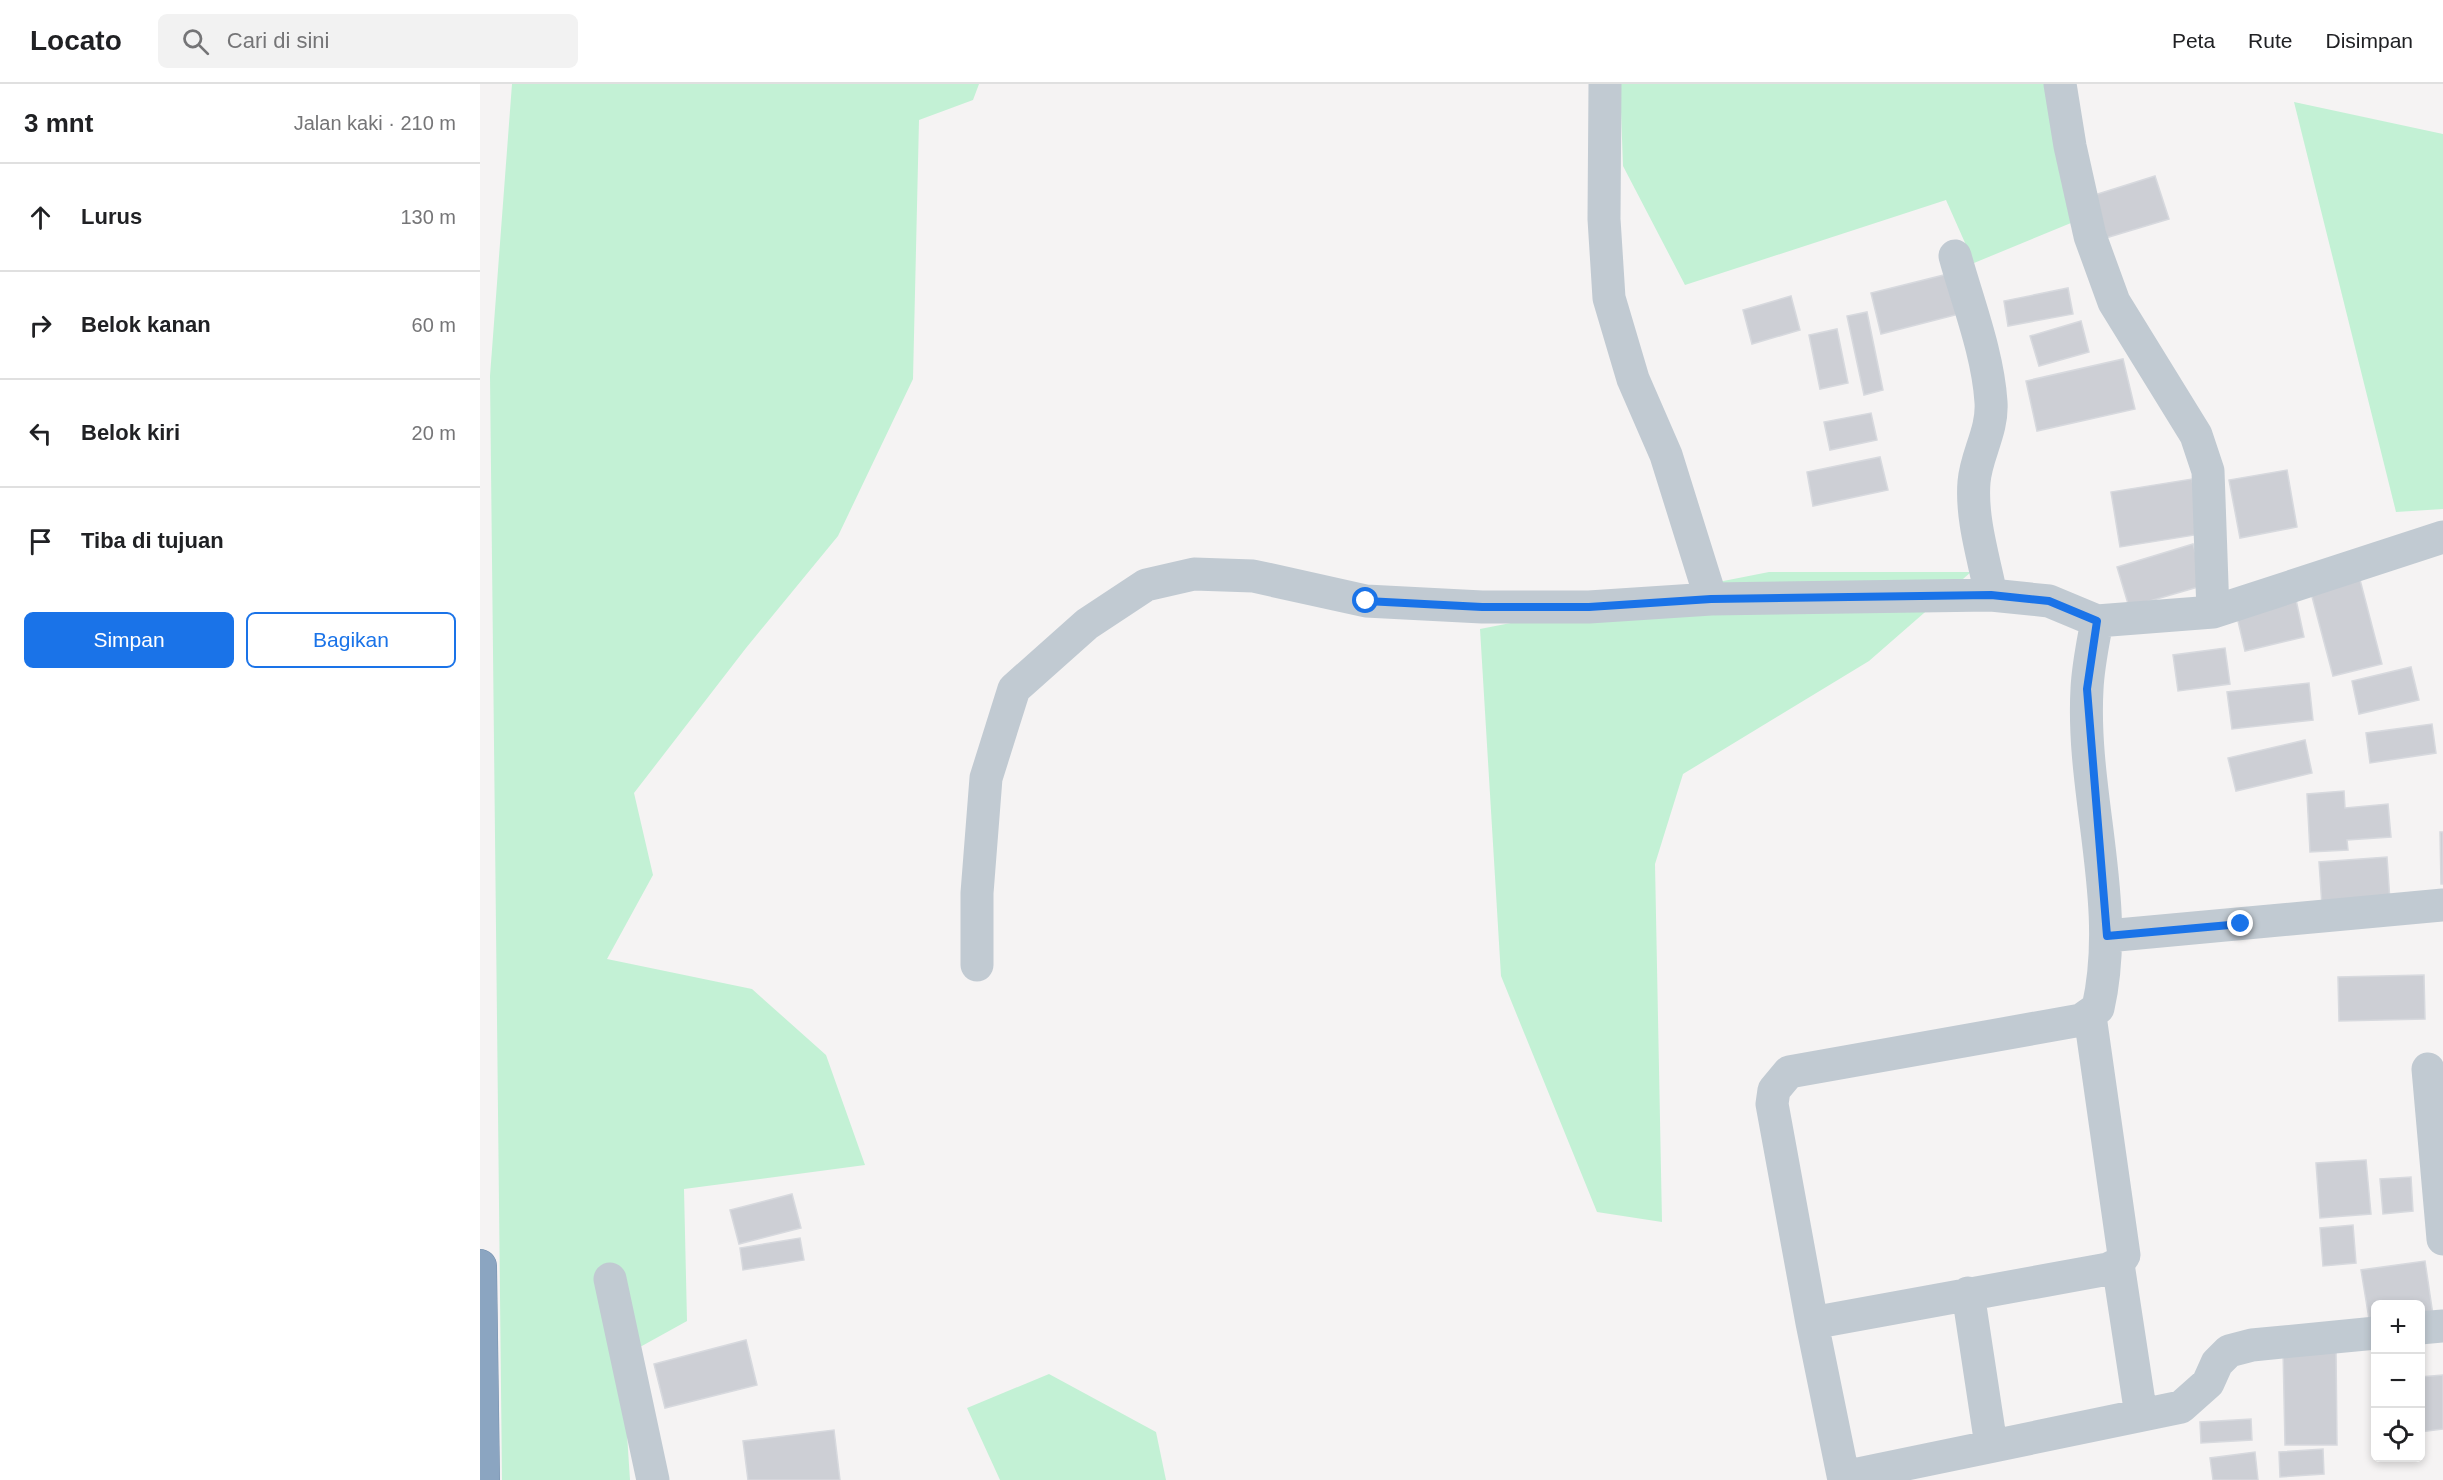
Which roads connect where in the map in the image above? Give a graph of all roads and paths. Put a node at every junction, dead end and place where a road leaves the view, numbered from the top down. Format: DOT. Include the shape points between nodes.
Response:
graph roads {
  1 [pos="1605,84"];
  2 [pos="2060,84"];
  3 [pos="1955,256"];
  4 [pos="2443,537"];
  5 [pos="1991,595"];
  6 [pos="1711,599"];
  7 [pos="2213,612"];
  8 [pos="2097,621"];
  9 [pos="2443,905"];
  10 [pos="2107,936"];
  11 [pos="977,964"];
  12 [pos="2090,1016"];
  13 [pos="2428,1069"];
  14 [pos="2443,1239"];
  15 [pos="2118,1264"];
  16 [pos="480,1266"];
  17 [pos="610,1279"];
  18 [pos="1968,1293"];
  19 [pos="1812,1323"];
  20 [pos="2443,1326"];
  21 [pos="2425,1328"];
  22 [pos="2371,1333"];
  23 [pos="2141,1415"];
  24 [pos="1991,1445"];
  25 [pos="1844,1478"];
  26 [pos="483,1480"];
  27 [pos="653,1480"];
  1 -- 6 [label="street" via="1604,219 1609,298 1633,379 1666,455"];
  2 -- 7 [label="street" via="2090,236 2114,302 2196,435 2208,471"];
  3 -- 5 [label="street" via="1986,368 1991,403 1989,432 1974,481 1975,511"];
  4 -- 7 [label="street"];
  5 -- 6 [label="street"];
  5 -- 8 [label="street" via="2049,601"];
  6 -- 11 [label="street" via="1589,607 1482,607 1366,601 1253,576 1194,574 1146,585 1087,624 1014,689 986,778 977,893"];
  7 -- 8 [label="street"];
  8 -- 10 [label="street" via="2087,689"];
  9 -- 10 [label="street"];
  10 -- 12 [label="street" via="2103,985 2098,1008"];
  12 -- 15 [label="street" via="2124,1255"];
  12 -- 19 [label="street" via="1789,1072 1780,1080 1772,1104"];
  13 -- 14 [label="street"];
  15 -- 18 [label="street" via="2108,1269"];
  15 -- 23 [label="street"];
  16 -- 26 [label="highway"];
  17 -- 27 [label="street"];
  18 -- 19 [label="street"];
  18 -- 24 [label="street"];
  19 -- 25 [label="street"];
  20 -- 21 [label="street"];
  22 -- 23 [label="street" via="2252,1345 2229,1351 2217,1363 2208,1383 2181,1407"];
  23 -- 24 [label="street"];
  24 -- 25 [label="street"];
}
